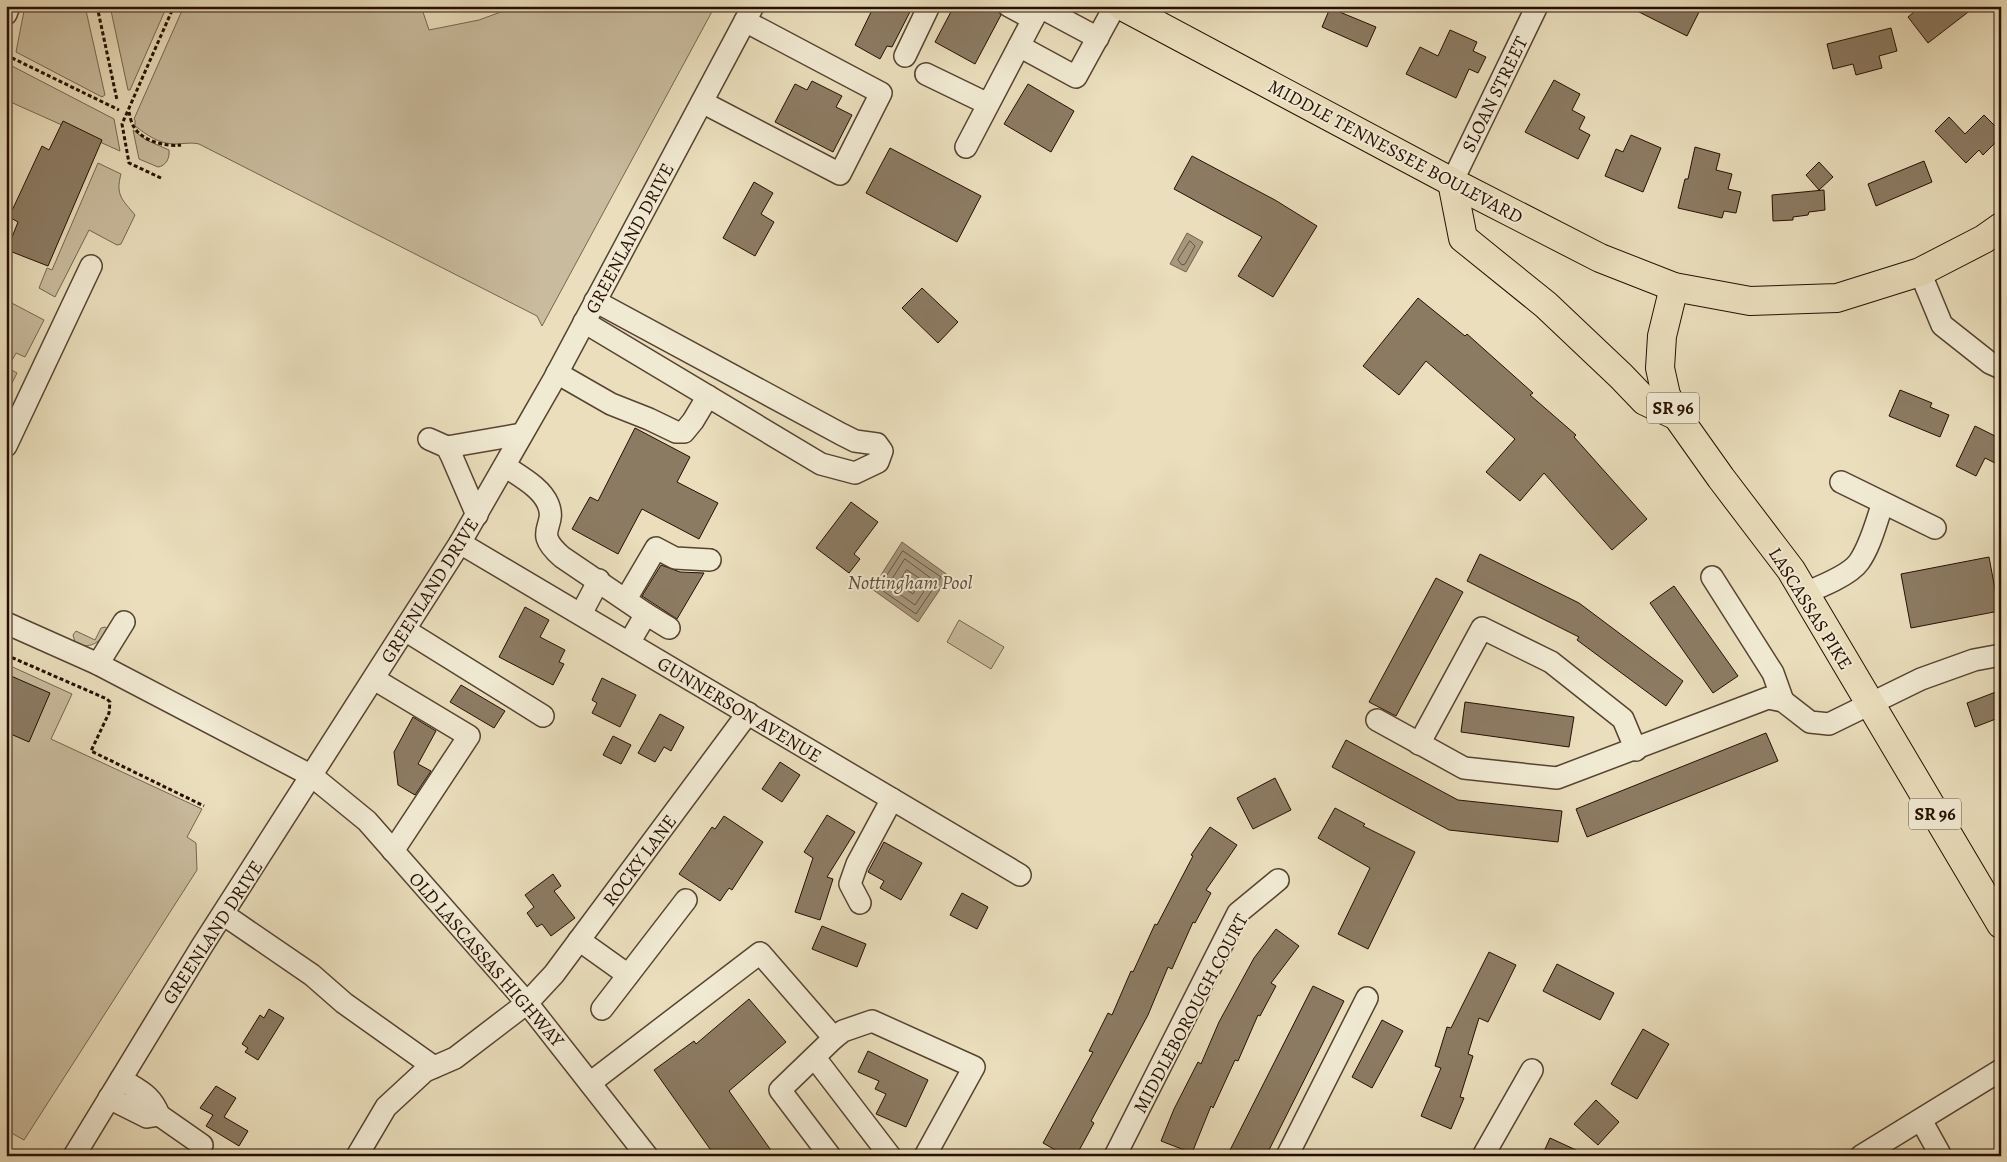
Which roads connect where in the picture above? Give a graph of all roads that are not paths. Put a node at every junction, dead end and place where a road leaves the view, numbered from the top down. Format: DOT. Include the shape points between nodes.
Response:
graph roads {
  1 [pos="9,6"];
  2 [pos="929,6"];
  3 [pos="1009,6"];
  4 [pos="1115,6"];
  5 [pos="1122,6"];
  6 [pos="1537,6"];
  7 [pos="1038,11"];
  8 [pos="6,14"];
  9 [pos="749,14"];
  10 [pos="1098,38"];
  11 [pos="1019,46"];
  12 [pos="904,56"];
  13 [pos="926,74"];
  14 [pos="702,102"];
  15 [pos="988,104"];
  16 [pos="966,147"];
  17 [pos="1452,182"];
  18 [pos="2001,227"];
  19 [pos="91,266"];
  20 [pos="1920,272"];
  21 [pos="1674,287"];
  22 [pos="595,301"];
  23 [pos="584,322"];
  24 [pos="2001,368"];
  25 [pos="557,373"];
  26 [pos="708,396"];
  27 [pos="1677,416"];
  28 [pos="522,434"];
  29 [pos="6,446"];
  30 [pos="504,466"];
  31 [pos="1841,482"];
  32 [pos="1883,503"];
  33 [pos="476,515"];
  34 [pos="1935,528"];
  35 [pos="460,543"];
  36 [pos="710,560"];
  37 [pos="1712,577"];
  38 [pos="599,580"];
  39 [pos="1805,593"];
  40 [pos="626,599"];
  41 [pos="581,614"];
  42 [pos="646,614"];
  43 [pos="124,622"];
  44 [pos="6,623"];
  45 [pos="669,628"];
  46 [pos="405,630"];
  47 [pos="629,643"];
  48 [pos="2001,655"];
  49 [pos="98,664"];
  50 [pos="374,679"];
  51 [pos="1783,701"];
  52 [pos="1870,703"];
  53 [pos="748,713"];
  54 [pos="544,716"];
  55 [pos="1377,720"];
  56 [pos="1419,744"];
  57 [pos="1636,750"];
  58 [pos="312,776"];
  59 [pos="892,798"];
  60 [pos="393,851"];
  61 [pos="1020,875"];
  62 [pos="1278,880"];
  63 [pos="686,900"];
  64 [pos="860,903"];
  65 [pos="223,914"];
  66 [pos="2001,924"];
  67 [pos="579,940"];
  68 [pos="628,975"];
  69 [pos="1368,998"];
  70 [pos="527,1003"];
  71 [pos="602,1008"];
  72 [pos="834,1038"];
  73 [pos="815,1058"];
  74 [pos="434,1067"];
  75 [pos="1532,1070"];
  76 [pos="2001,1070"];
  77 [pos="121,1079"];
  78 [pos="590,1083"];
  79 [pos="110,1098"];
  80 [pos="159,1115"];
  81 [pos="1921,1120"];
  82 [pos="202,1145"];
  83 [pos="74,1156"];
  84 [pos="357,1156"];
  85 [pos="647,1156"];
  86 [pos="830,1156"];
  87 [pos="890,1156"];
  88 [pos="925,1156"];
  89 [pos="1115,1156"];
  90 [pos="1287,1156"];
  91 [pos="1483,1156"];
  92 [pos="1861,1156"];
  93 [pos="1941,1156"];
  1 -- 8 [label="street"];
  2 -- 12 [label="street"];
  3 -- 7 [label="street"];
  4 -- 10 [label="street"];
  5 -- 17 [label="main road, MIDDLE TENNESSEE BOULEVARD"];
  6 -- 17 [label="street, SLOAN STREET"];
  7 -- 10 [label="street"];
  7 -- 11 [label="street"];
  9 -- 14 [label="street, GREENLAND DRIVE"];
  9 -- 14 [label="street" via="881,93 840,174"];
  10 -- 11 [label="street" via="1076,77"];
  11 -- 15 [label="street"];
  13 -- 15 [label="street"];
  14 -- 22 [label="street, GREENLAND DRIVE"];
  15 -- 16 [label="street"];
  17 -- 21 [label="main road, MIDDLE TENNESSEE BOULEVARD" via="1600,258"];
  17 -- 27 [label="main road" via="1463,238 1546,305 1644,401"];
  18 -- 20 [label="main road, MIDDLE TENNESSEE BOULEVARD"];
  19 -- 29 [label="street"];
  20 -- 21 [label="main road, MIDDLE TENNESSEE BOULEVARD" via="1838,298 1750,301"];
  20 -- 24 [label="street" via="1942,325"];
  21 -- 27 [label="main road, LASCASSAS PIKE / SR 96" via="1662,336 1660,368 1666,395"];
  22 -- 23 [label="street, GREENLAND DRIVE"];
  22 -- 26 [label="street" via="841,434 855,441 877,444 882,452 878,462 855,474 821,464"];
  23 -- 25 [label="street, GREENLAND DRIVE"];
  23 -- 26 [label="street"];
  25 -- 26 [label="street" via="611,404 676,432 684,432"];
  25 -- 28 [label="street, GREENLAND DRIVE"];
  27 -- 39 [label="main road, LASCASSAS PIKE / SR 96"];
  28 -- 30 [label="street, GREENLAND DRIVE"];
  28 -- 33 [label="street" via="438,443 452,457"];
  30 -- 33 [label="street, GREENLAND DRIVE"];
  30 -- 38 [label="street" via="541,492 549,506 547,542 562,557"];
  31 -- 32 [label="street"];
  32 -- 34 [label="street"];
  32 -- 39 [label="street" via="1859,563 1832,582"];
  33 -- 35 [label="street, GREENLAND DRIVE"];
  35 -- 41 [label="street, GUNNERSON AVENUE"];
  35 -- 46 [label="street, GREENLAND DRIVE"];
  36 -- 40 [label="street" via="675,558 656,548"];
  37 -- 51 [label="street" via="1773,673"];
  38 -- 40 [label="street"];
  38 -- 41 [label="street"];
  39 -- 52 [label="main road, LASCASSAS PIKE / SR 96"];
  40 -- 42 [label="street"];
  41 -- 47 [label="street, GUNNERSON AVENUE"];
  42 -- 45 [label="street"];
  42 -- 47 [label="street"];
  43 -- 49 [label="street"];
  44 -- 49 [label="street, OLD LASCASSAS HIGHWAY"];
  46 -- 50 [label="street, GREENLAND DRIVE"];
  46 -- 54 [label="street"];
  47 -- 53 [label="street, GUNNERSON AVENUE"];
  48 -- 52 [label="street" via="1939,672"];
  49 -- 58 [label="street, OLD LASCASSAS HIGHWAY"];
  50 -- 58 [label="street, GREENLAND DRIVE"];
  50 -- 60 [label="street" via="469,736"];
  51 -- 52 [label="street" via="1810,722 1828,724"];
  51 -- 57 [label="street" via="1768,698"];
  52 -- 66 [label="main road, LASCASSAS PIKE / SR 96"];
  53 -- 59 [label="street, GUNNERSON AVENUE"];
  53 -- 67 [label="street, ROCKY LANE"];
  55 -- 56 [label="street"];
  56 -- 57 [label="street" via="1464,768 1558,778"];
  56 -- 57 [label="street" via="1482,628 1551,662 1623,719"];
  58 -- 60 [label="street, OLD LASCASSAS HIGHWAY" via="366,820"];
  58 -- 65 [label="street, GREENLAND DRIVE"];
  59 -- 61 [label="street, GUNNERSON AVENUE"];
  59 -- 64 [label="street" via="850,884"];
  60 -- 70 [label="street, OLD LASCASSAS HIGHWAY"];
  62 -- 89 [label="street, MIDDLEBOROUGH COURT" via="1238,913"];
  63 -- 68 [label="street"];
  65 -- 74 [label="street" via="312,975 344,1003"];
  65 -- 77 [label="street, GREENLAND DRIVE"];
  67 -- 68 [label="street"];
  67 -- 70 [label="street, ROCKY LANE"];
  68 -- 71 [label="street"];
  69 -- 90 [label="street"];
  70 -- 74 [label="street, ROCKY LANE" via="455,1058"];
  70 -- 78 [label="street, OLD LASCASSAS HIGHWAY"];
  72 -- 73 [label="street"];
  72 -- 78 [label="street" via="760,952"];
  72 -- 88 [label="street" via="843,1030 872,1021 974,1067"];
  73 -- 86 [label="street" via="780,1090"];
  73 -- 87 [label="street"];
  74 -- 84 [label="street, ROCKY LANE" via="386,1107"];
  75 -- 91 [label="street"];
  76 -- 81 [label="street"];
  77 -- 79 [label="street, GREENLAND DRIVE"];
  77 -- 80 [label="street" via="155,1103"];
  78 -- 85 [label="street, OLD LASCASSAS HIGHWAY"];
  79 -- 80 [label="street" via="147,1116"];
  79 -- 83 [label="street, GREENLAND DRIVE"];
  80 -- 82 [label="street"];
  81 -- 92 [label="street"];
  81 -- 93 [label="street"];
}
